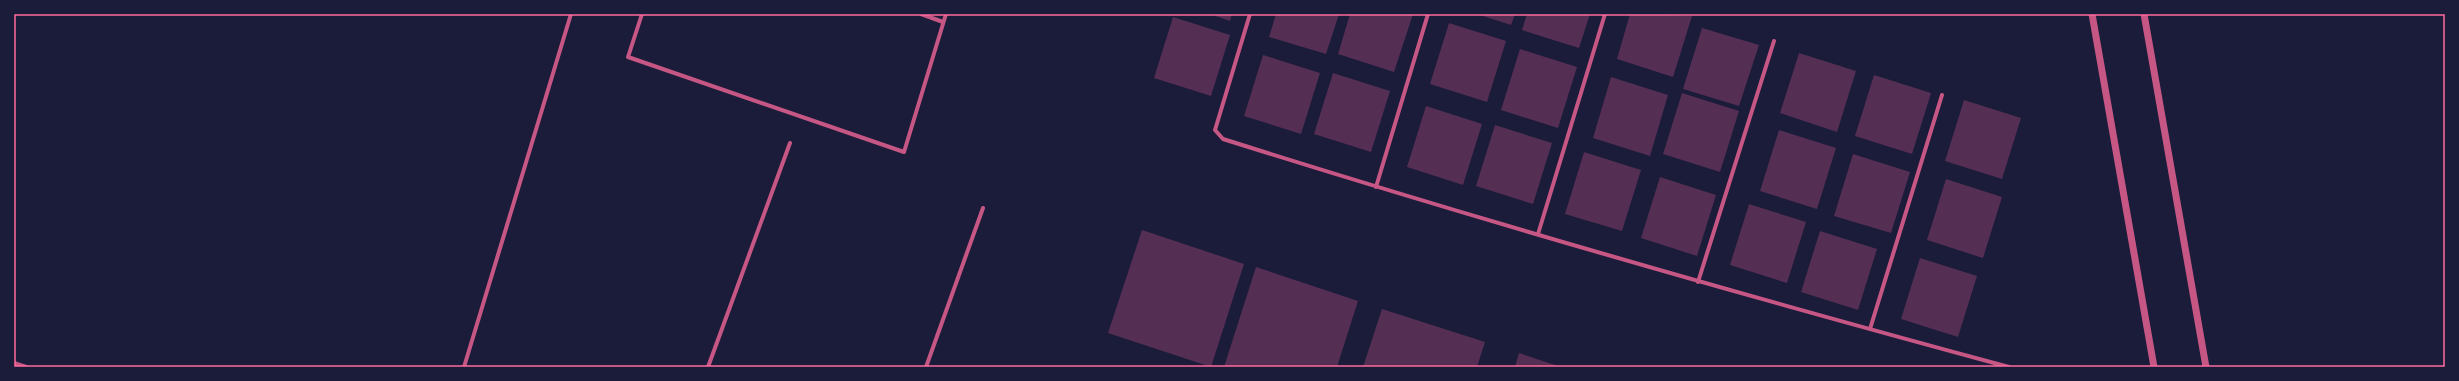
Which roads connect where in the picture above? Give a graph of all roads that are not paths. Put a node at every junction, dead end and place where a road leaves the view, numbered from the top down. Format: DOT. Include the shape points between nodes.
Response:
graph roads {
  1 [pos="571,14"];
  2 [pos="642,14"];
  3 [pos="921,14"];
  4 [pos="946,14"];
  5 [pos="1250,14"];
  6 [pos="1428,14"];
  7 [pos="1605,14"];
  8 [pos="2092,14"];
  9 [pos="2144,14"];
  10 [pos="944,22"];
  11 [pos="1774,41"];
  12 [pos="1942,95"];
  13 [pos="790,143"];
  14 [pos="1376,187"];
  15 [pos="983,208"];
  16 [pos="1538,234"];
  17 [pos="1698,282"];
  18 [pos="1870,329"];
  19 [pos="14,363"];
  20 [pos="26,367"];
  21 [pos="464,367"];
  22 [pos="708,367"];
  23 [pos="926,367"];
  24 [pos="2009,367"];
  25 [pos="2154,367"];
  26 [pos="2206,367"];
  1 -- 21 [label="street"];
  2 -- 10 [label="street" via="628,57 904,152"];
  3 -- 10 [label="street"];
  4 -- 10 [label="street"];
  5 -- 14 [label="street" via="1215,130 1223,139"];
  6 -- 14 [label="street"];
  7 -- 16 [label="street"];
  8 -- 25 [label="street"];
  9 -- 26 [label="street"];
  11 -- 17 [label="street"];
  12 -- 18 [label="street"];
  13 -- 22 [label="street"];
  14 -- 16 [label="street"];
  15 -- 23 [label="street"];
  16 -- 17 [label="street"];
  17 -- 18 [label="street"];
  18 -- 24 [label="street"];
  19 -- 20 [label="street"];
}
